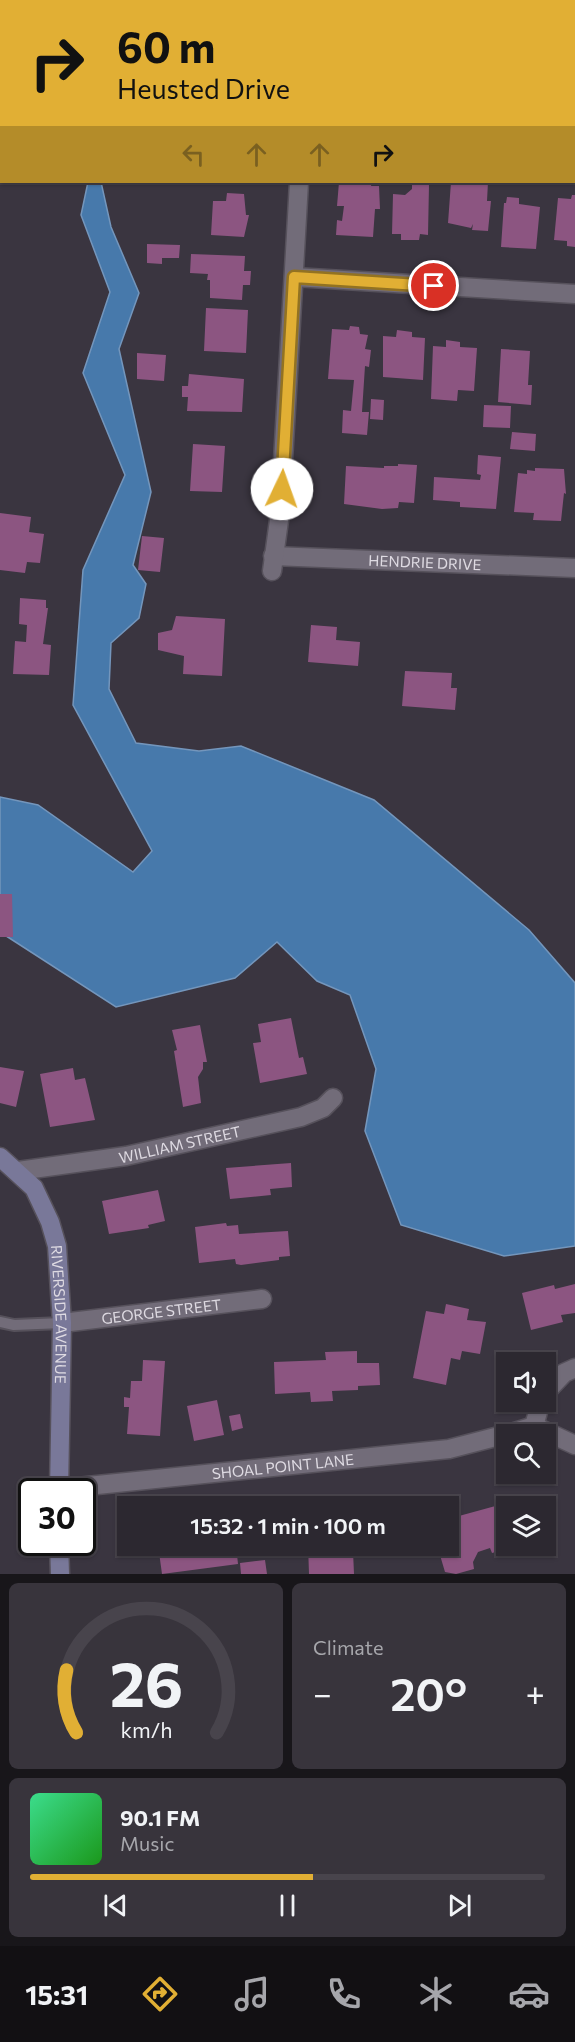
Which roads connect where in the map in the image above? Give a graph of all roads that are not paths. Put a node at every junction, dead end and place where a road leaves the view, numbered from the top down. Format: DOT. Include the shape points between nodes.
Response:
graph roads {
  1 [pos="299,183"];
  2 [pos="294,277"];
  3 [pos="575,294"];
  4 [pos="575,568"];
  5 [pos="333,1098"];
  6 [pos="0,1157"];
  7 [pos="18,1171"];
  8 [pos="262,1299"];
  9 [pos="0,1322"];
  10 [pos="62,1323"];
  11 [pos="575,1368"];
  12 [pos="556,1381"];
  13 [pos="556,1436"];
  14 [pos="496,1437"];
  15 [pos="575,1444"];
  16 [pos="58,1478"];
  17 [pos="96,1486"];
  18 [pos="59,1556"];
  19 [pos="60,1574"];
  1 -- 2 [label="street"];
  2 -- 3 [label="street"];
  2 -- 4 [label="street, HENDRIE DRIVE" via="280,513 273,564"];
  5 -- 7 [label="street, WILLIAM STREET" via="323,1108 302,1117 126,1156"];
  6 -- 7 [label="street, RIVERSIDE AVENUE"];
  7 -- 10 [label="street, RIVERSIDE AVENUE" via="34,1188 53,1230 61,1281"];
  8 -- 10 [label="street, GEORGE STREET"];
  9 -- 10 [label="lane"];
  10 -- 16 [label="street, RIVERSIDE AVENUE"];
  11 -- 12 [label="street"];
  13 -- 15 [label="street"];
  14 -- 17 [label="street, SHOAL POINT LANE" via="449,1449"];
  18 -- 19 [label="street"];
}
